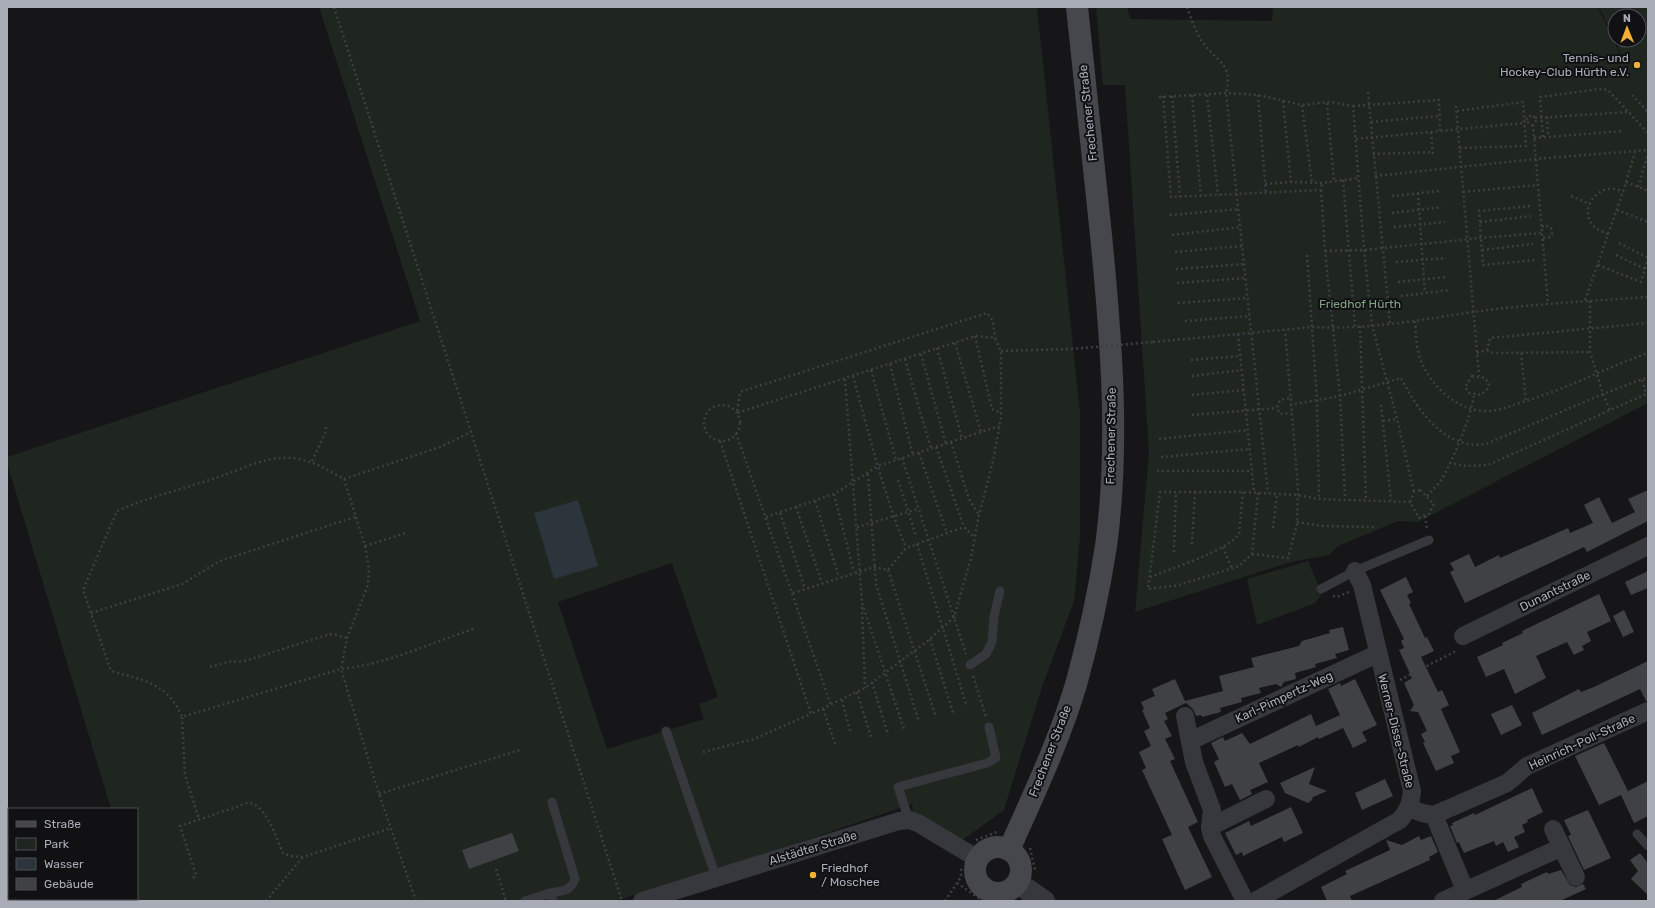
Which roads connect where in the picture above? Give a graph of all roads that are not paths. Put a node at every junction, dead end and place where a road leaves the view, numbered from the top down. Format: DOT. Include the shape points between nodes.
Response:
graph roads {
  1 [pos="1077,7"];
  2 [pos="1429,540"];
  3 [pos="1648,546"];
  4 [pos="1358,578"];
  5 [pos="1321,589"];
  6 [pos="1000,591"];
  7 [pos="1463,636"];
  8 [pos="1377,654"];
  9 [pos="970,665"];
  10 [pos="1648,711"];
  11 [pos="1185,716"];
  12 [pos="989,727"];
  13 [pos="666,731"];
  14 [pos="1190,741"];
  15 [pos="1266,798"];
  16 [pos="552,802"];
  17 [pos="1409,808"];
  18 [pos="1434,815"];
  19 [pos="909,820"];
  20 [pos="1210,827"];
  21 [pos="1553,828"];
  22 [pos="1637,834"];
  23 [pos="1648,846"];
  24 [pos="1562,847"];
  25 [pos="1009,850"];
  26 [pos="978,859"];
  27 [pos="1576,877"];
  28 [pos="718,882"];
  29 [pos="1018,883"];
  30 [pos="1465,890"];
  31 [pos="552,897"];
  32 [pos="981,897"];
  33 [pos="525,901"];
  34 [pos="642,901"];
  35 [pos="1044,901"];
  36 [pos="1245,901"];
  37 [pos="1255,901"];
  38 [pos="1443,901"];
  1 -- 25 [label="main road, Frechener Straße" via="1109,323 1113,404 1111,481 1105,552 1096,602 1076,683 1046,766"];
  2 -- 4 [label="lane"];
  3 -- 7 [label="street, Dunantstraße"];
  4 -- 5 [label="lane"];
  4 -- 8 [label="street, Werner-Disse-Straße"];
  6 -- 9 [label="lane" via="994,616 992,642 986,654"];
  8 -- 14 [label="street, Karl-Pimpertz-Weg"];
  8 -- 17 [label="street, Werner-Disse-Straße" via="1412,791"];
  10 -- 18 [label="street, Heinrich-Poll-Straße" via="1527,766 1507,783"];
  11 -- 14 [label="street"];
  12 -- 19 [label="lane" via="996,758 988,763 898,787"];
  13 -- 28 [label="lane"];
  14 -- 20 [label="street" via="1194,762 1212,810"];
  15 -- 20 [label="street"];
  16 -- 31 [label="lane" via="575,879 567,890"];
  17 -- 18 [label="street"];
  17 -- 37 [label="street" via="1400,820"];
  18 -- 30 [label="street"];
  19 -- 26 [label="street"];
  19 -- 28 [label="street, Alstädter Straße" via="899,821 858,841"];
  20 -- 36 [label="street" via="1212,836"];
  21 -- 24 [label="street"];
  22 -- 23 [label="lane"];
  24 -- 27 [label="street"];
  24 -- 30 [label="street"];
  25 -- 26 [label="main road" via="1001,847 992,848"];
  25 -- 29 [label="main road" via="1020,860 1021,875"];
  26 -- 32 [label="main road" via="975,872 980,884"];
  28 -- 34 [label="street, Alstädter Straße"];
  29 -- 32 [label="main road" via="1006,892"];
  29 -- 35 [label="street"];
  30 -- 38 [label="street"];
  31 -- 33 [label="lane"];
}
